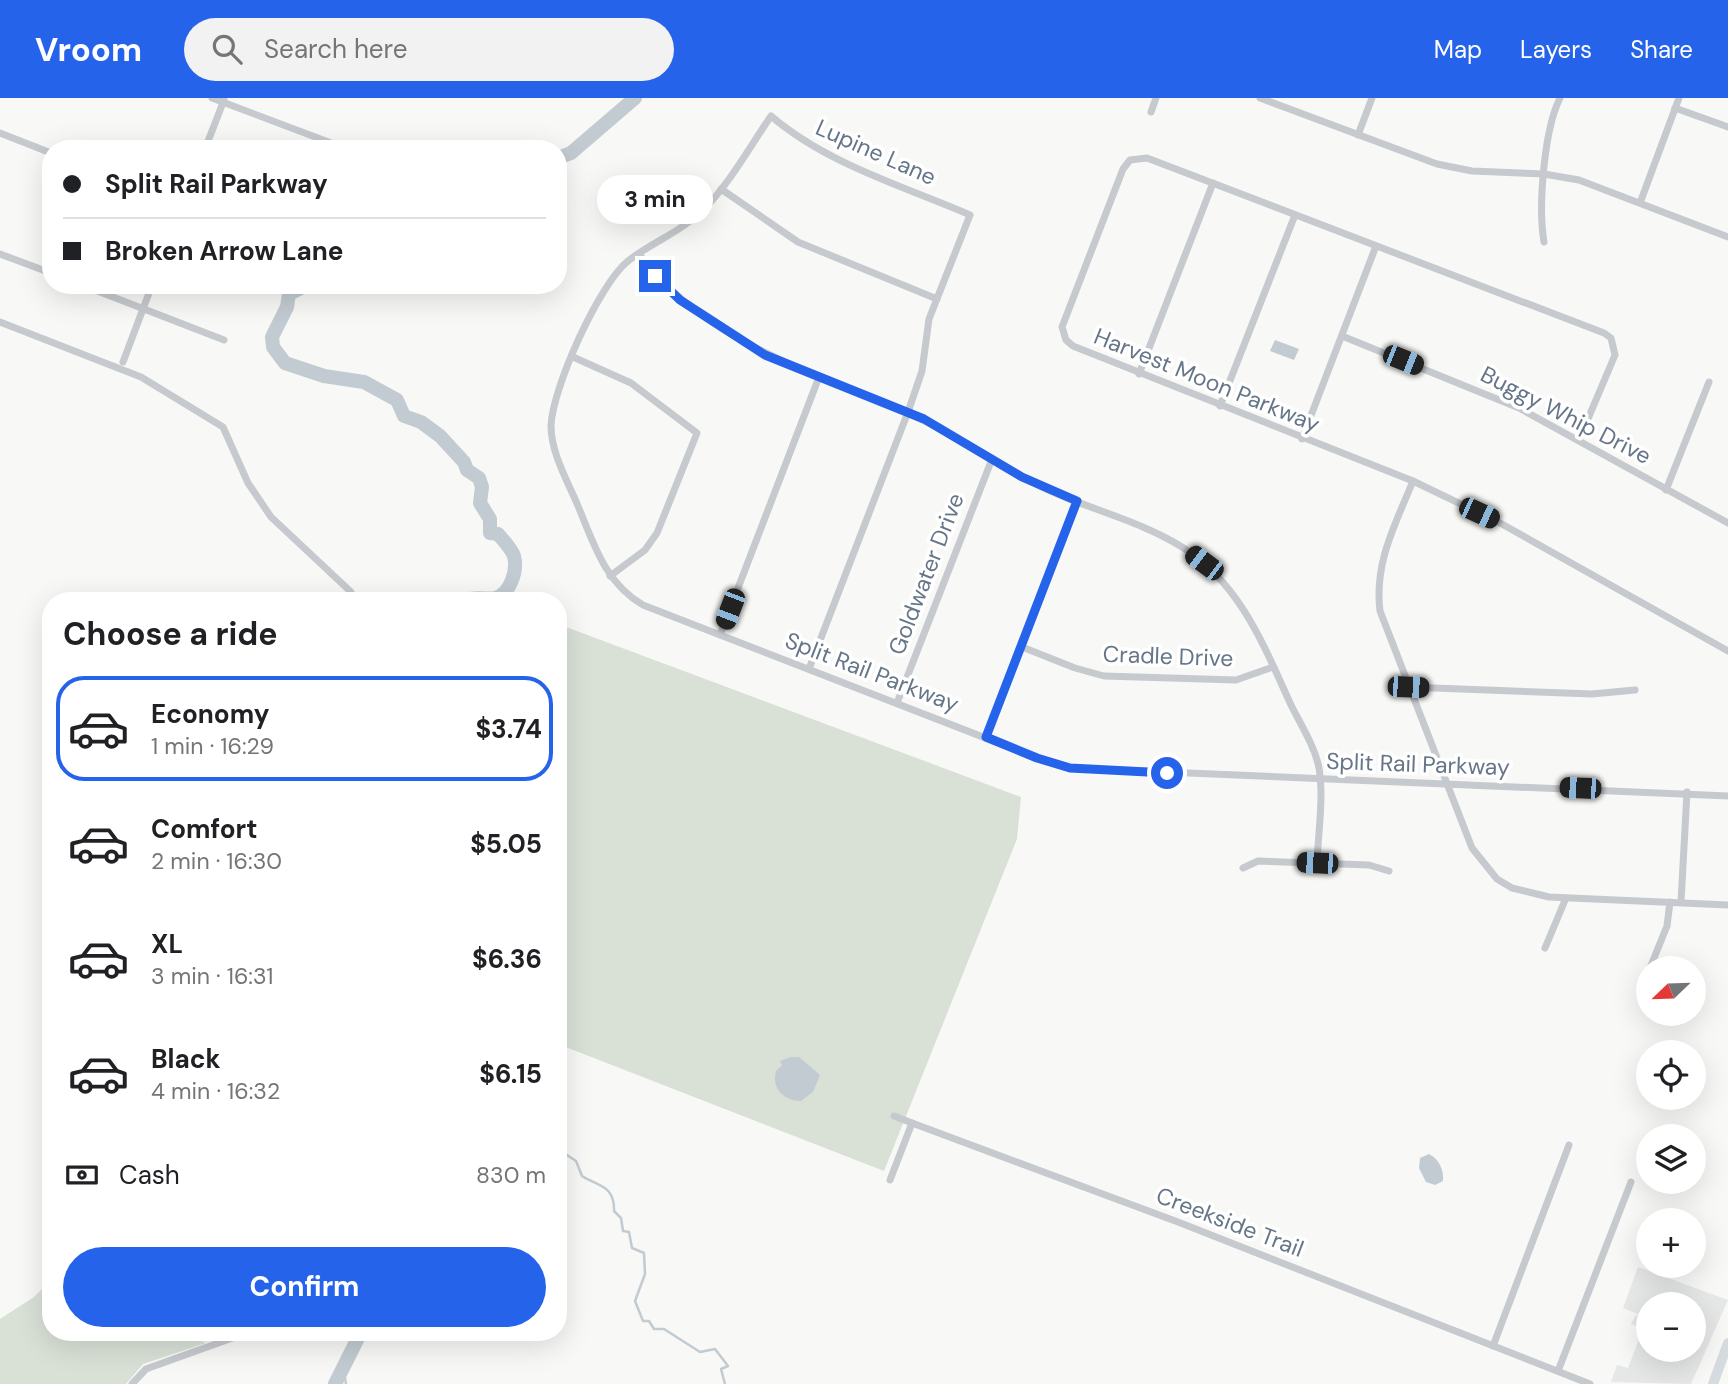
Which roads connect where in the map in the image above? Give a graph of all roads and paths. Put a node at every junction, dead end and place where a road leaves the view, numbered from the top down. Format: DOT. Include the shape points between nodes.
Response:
graph roads {
  1 [pos="212,98"];
  2 [pos="1156,98"];
  3 [pos="1260,98"];
  4 [pos="1372,98"];
  5 [pos="1560,98"];
  6 [pos="1679,98"];
  7 [pos="224,100"];
  8 [pos="1675,108"];
  9 [pos="1151,112"];
  10 [pos="771,116"];
  11 [pos="1728,127"];
  12 [pos="0,133"];
  13 [pos="1358,135"];
  14 [pos="208,140"];
  15 [pos="324,140"];
  16 [pos="42,149"];
  17 [pos="1544,174"];
  18 [pos="1213,183"];
  19 [pos="721,189"];
  20 [pos="1640,203"];
  21 [pos="1295,215"];
  22 [pos="1728,237"];
  23 [pos="1544,242"];
  24 [pos="1376,246"];
  25 [pos="0,254"];
  26 [pos="639,254"];
  27 [pos="42,270"];
  28 [pos="106,294"];
  29 [pos="148,294"];
  30 [pos="937,299"];
  31 [pos="143,308"];
  32 [pos="0,322"];
  33 [pos="1342,336"];
  34 [pos="224,340"];
  35 [pos="573,357"];
  36 [pos="123,362"];
  37 [pos="1139,374"];
  38 [pos="819,377"];
  39 [pos="1709,382"];
  40 [pos="1220,406"];
  41 [pos="908,412"];
  42 [pos="1302,439"];
  43 [pos="1579,440"];
  44 [pos="992,459"];
  45 [pos="1413,481"];
  46 [pos="1667,490"];
  47 [pos="1077,501"];
  48 [pos="1728,523"];
  49 [pos="610,576"];
  50 [pos="352,592"];
  51 [pos="720,635"];
  52 [pos="1022,646"];
  53 [pos="1728,651"];
  54 [pos="1273,667"];
  55 [pos="809,669"];
  56 [pos="1408,687"];
  57 [pos="1635,690"];
  58 [pos="897,703"];
  59 [pos="986,737"];
  60 [pos="1320,780"];
  61 [pos="1446,783"];
  62 [pos="1687,792"];
  63 [pos="1728,796"];
  64 [pos="1317,863"];
  65 [pos="1243,868"];
  66 [pos="1389,871"];
  67 [pos="1566,898"];
  68 [pos="1670,902"];
  69 [pos="1681,902"];
  70 [pos="1728,905"];
  71 [pos="1545,948"];
  72 [pos="1655,956"];
  73 [pos="894,1116"];
  74 [pos="912,1123"];
  75 [pos="1569,1145"];
  76 [pos="890,1180"];
  77 [pos="1631,1182"];
  78 [pos="224,1341"];
  79 [pos="1728,1343"];
  80 [pos="1493,1346"];
  81 [pos="1558,1371"];
  82 [pos="1575,1382"];
  83 [pos="132,1384"];
  84 [pos="1590,1384"];
  85 [pos="1713,1384"];
  1 -- 7 [label="street"];
  2 -- 9 [label="street"];
  3 -- 13 [label="street"];
  4 -- 13 [label="street"];
  5 -- 17 [label="street" via="1549,131"];
  6 -- 8 [label="street"];
  7 -- 14 [label="street"];
  7 -- 15 [label="street"];
  8 -- 11 [label="street"];
  8 -- 20 [label="street"];
  10 -- 19 [label="street, Split Rail Parkway"];
  10 -- 30 [label="street, Lupine Lane" via="819,151 970,215"];
  12 -- 16 [label="street"];
  13 -- 17 [label="street" via="1454,168"];
  17 -- 20 [label="street" via="1594,184"];
  17 -- 23 [label="street"];
  18 -- 21 [label="street, Harvest Moon Parkway"];
  18 -- 37 [label="street"];
  18 -- 37 [label="street, Harvest Moon Parkway" via="1147,158 1130,160 1062,327 1073,346"];
  19 -- 26 [label="street, Split Rail Parkway" via="698,215"];
  19 -- 30 [label="street" via="798,242"];
  20 -- 22 [label="street"];
  21 -- 24 [label="street, Harvest Moon Parkway"];
  21 -- 40 [label="street"];
  24 -- 33 [label="street"];
  24 -- 43 [label="street, Harvest Moon Parkway" via="1611,338 1615,355"];
  25 -- 27 [label="street"];
  26 -- 35 [label="street, Split Rail Parkway" via="613,275 602,292"];
  26 -- 38 [label="street" via="680,300 740,341"];
  28 -- 31 [label="street"];
  29 -- 31 [label="street"];
  30 -- 41 [label="street" via="925,334 922,372"];
  31 -- 34 [label="street"];
  31 -- 36 [label="street"];
  32 -- 50 [label="street" via="141,377 223,427 248,483 271,517"];
  33 -- 42 [label="street"];
  33 -- 43 [label="street, Buggy Whip Drive" via="1490,395"];
  35 -- 49 [label="street, Split Rail Parkway" via="554,402 553,443"];
  35 -- 49 [label="street" via="631,383 697,433 657,533 645,550"];
  37 -- 40 [label="street, Harvest Moon Parkway"];
  38 -- 41 [label="street"];
  38 -- 51 [label="street"];
  39 -- 46 [label="street"];
  40 -- 42 [label="street, Harvest Moon Parkway"];
  41 -- 44 [label="street"];
  41 -- 55 [label="street"];
  42 -- 45 [label="street, Harvest Moon Parkway"];
  43 -- 46 [label="street, Buggy Whip Drive"];
  44 -- 47 [label="street"];
  44 -- 58 [label="street, Goldwater Drive"];
  45 -- 53 [label="street, Harvest Moon Parkway" via="1500,523"];
  45 -- 56 [label="street" via="1382,555 1377,590 1380,611"];
  46 -- 48 [label="street, Buggy Whip Drive"];
  47 -- 52 [label="street"];
  47 -- 54 [label="street" via="1162,535 1204,563 1238,600"];
  49 -- 51 [label="street, Split Rail Parkway" via="626,596 643,606"];
  51 -- 55 [label="street, Split Rail Parkway"];
  52 -- 54 [label="street, Cradle Drive" via="1104,676 1237,680"];
  52 -- 59 [label="street"];
  54 -- 60 [label="street" via="1313,751"];
  55 -- 58 [label="street, Split Rail Parkway"];
  56 -- 57 [label="street" via="1592,694"];
  56 -- 61 [label="street"];
  58 -- 59 [label="street, Split Rail Parkway"];
  59 -- 60 [label="street, Split Rail Parkway" via="1070,768"];
  60 -- 61 [label="street, Split Rail Parkway"];
  60 -- 64 [label="street"];
  61 -- 62 [label="street, Split Rail Parkway"];
  61 -- 67 [label="street" via="1484,867 1512,888"];
  62 -- 63 [label="street, Split Rail Parkway"];
  62 -- 69 [label="street"];
  64 -- 65 [label="street" via="1258,861"];
  64 -- 66 [label="street" via="1370,865"];
  67 -- 68 [label="street"];
  67 -- 71 [label="street"];
  68 -- 69 [label="street"];
  68 -- 72 [label="street" via="1667,926"];
  69 -- 70 [label="street"];
  73 -- 74 [label="street, Creekside Trail"];
  74 -- 76 [label="street"];
  74 -- 80 [label="street, Creekside Trail"];
  75 -- 80 [label="street"];
  77 -- 81 [label="street"];
  78 -- 83 [label="street" via="146,1369"];
  79 -- 85 [label="main road"];
  80 -- 81 [label="street, Creekside Trail"];
  81 -- 82 [label="street, Creekside Trail"];
  82 -- 84 [label="street, Creekside Trail"];
}
